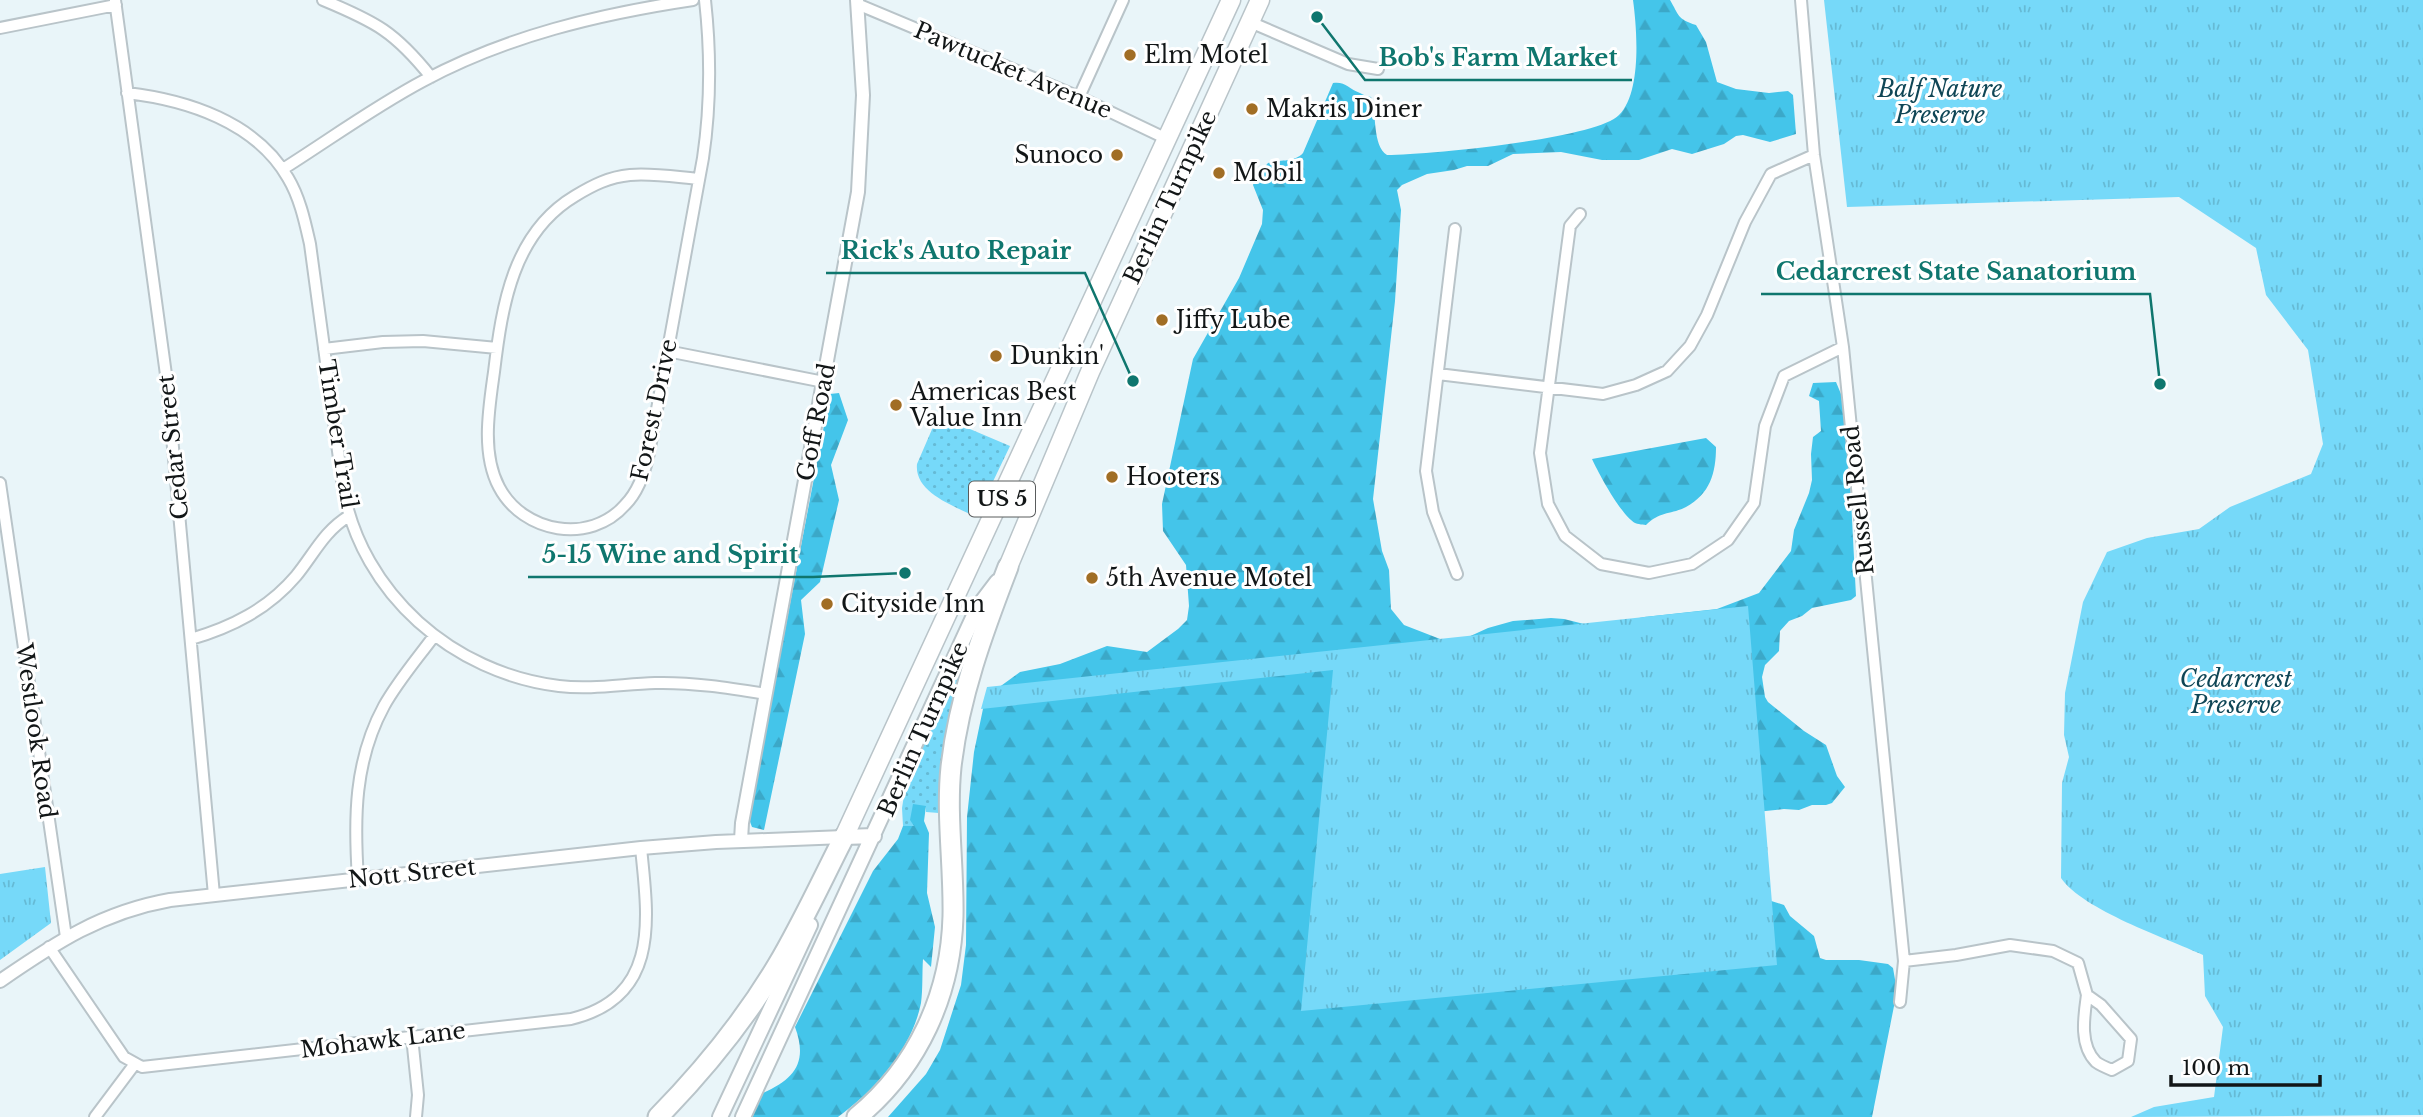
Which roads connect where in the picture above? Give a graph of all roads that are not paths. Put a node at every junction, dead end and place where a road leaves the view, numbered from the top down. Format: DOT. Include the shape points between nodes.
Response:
graph roads {
  1 [pos="323,0"];
  2 [pos="693,0"];
  3 [pos="705,0"];
  4 [pos="1123,0"];
  5 [pos="1231,0"];
  6 [pos="1260,0"];
  7 [pos="1801,0"];
  8 [pos="857,2"];
  9 [pos="116,3"];
  10 [pos="1250,22"];
  11 [pos="0,28"];
  12 [pos="1378,69"];
  13 [pos="431,77"];
  14 [pos="127,93"];
  15 [pos="1079,97"];
  16 [pos="1167,139"];
  17 [pos="1192,150"];
  18 [pos="1814,155"];
  19 [pos="283,169"];
  20 [pos="699,179"];
  21 [pos="1580,214"];
  22 [pos="1455,229"];
  23 [pos="1843,347"];
  24 [pos="497,348"];
  25 [pos="324,349"];
  26 [pos="667,351"];
  27 [pos="1438,374"];
  28 [pos="824,382"];
  29 [pos="1549,386"];
  30 [pos="0,483"];
  31 [pos="349,516"];
  32 [pos="1008,567"];
  33 [pos="1457,573"];
  34 [pos="434,636"];
  35 [pos="191,639"];
  36 [pos="766,694"];
  37 [pos="874,836"];
  38 [pos="844,837"];
  39 [pos="741,840"];
  40 [pos="640,848"];
  41 [pos="358,879"];
  42 [pos="214,895"];
  43 [pos="66,937"];
  44 [pos="49,947"];
  45 [pos="1904,961"];
  46 [pos="0,981"];
  47 [pos="2087,995"];
  48 [pos="1900,1002"];
  49 [pos="412,1037"];
  50 [pos="134,1065"];
  51 [pos="95,1117"];
  52 [pos="416,1117"];
  53 [pos="658,1117"];
  54 [pos="720,1117"];
  55 [pos="743,1117"];
  56 [pos="857,1117"];
  1 -- 13 [label="street" via="384,29"];
  2 -- 13 [label="street" via="557,28"];
  3 -- 20 [label="street, Forest Drive" via="710,92"];
  4 -- 15 [label="street"];
  5 -- 16 [label="highway, Berlin Turnpike / US 5"];
  6 -- 10 [label="highway, Berlin Turnpike / US 5"];
  7 -- 18 [label="street, Russell Road"];
  8 -- 15 [label="street, Pawtucket Avenue"];
  8 -- 28 [label="street, Goff Road" via="863,80 860,170"];
  9 -- 11 [label="street"];
  9 -- 14 [label="street, Cedar Street"];
  10 -- 12 [label="street" via="1348,64"];
  10 -- 17 [label="highway, Berlin Turnpike / US 5"];
  13 -- 19 [label="street"];
  14 -- 19 [label="street, Timber Trail" via="214,115 259,145"];
  14 -- 35 [label="street, Cedar Street" via="166,372"];
  15 -- 16 [label="street, Pawtucket Avenue"];
  16 -- 17 [label="highway"];
  16 -- 38 [label="highway, Berlin Turnpike / US 5"];
  17 -- 32 [label="highway, Berlin Turnpike / US 5" via="1082,390"];
  18 -- 23 [label="street, Russell Road"];
  18 -- 29 [label="street" via="1771,174 1745,222 1707,315 1690,346 1667,371 1603,394"];
  19 -- 25 [label="street, Timber Trail" via="306,225"];
  20 -- 24 [label="street, Forest Drive" via="641,174 615,177 591,186 554,211 535,231 518,261"];
  20 -- 26 [label="street, Forest Drive"];
  21 -- 29 [label="street" via="1570,226"];
  22 -- 27 [label="street"];
  23 -- 29 [label="street" via="1784,376 1765,426 1754,503 1728,540 1692,564 1648,573 1601,564 1565,536 1548,504 1540,453"];
  23 -- 45 [label="street, Russell Road"];
  24 -- 25 [label="street" via="410,341"];
  24 -- 26 [label="street, Forest Drive" via="489,444 496,480 507,500 528,518 570,529 612,517 639,485"];
  25 -- 31 [label="street, Timber Trail"];
  26 -- 28 [label="street"];
  27 -- 29 [label="street"];
  27 -- 33 [label="street" via="1426,471 1433,512"];
  28 -- 36 [label="street, Goff Road"];
  30 -- 43 [label="street, Westlook Road"];
  31 -- 34 [label="street, Timber Trail" via="385,586"];
  31 -- 35 [label="street" via="325,535 295,577 264,606 233,624"];
  32 -- 37 [label="main road, Berlin Turnpike" via="978,607"];
  32 -- 56 [label="highway, US 5" via="971,668 953,752 952,933 943,986 914,1053 892,1083"];
  34 -- 36 [label="street, Timber Trail" via="490,668 544,684 678,683"];
  34 -- 41 [label="street" via="387,702 365,753 355,810"];
  35 -- 42 [label="street, Cedar Street"];
  36 -- 39 [label="street, Goff Road"];
  37 -- 38 [label="main road"];
  37 -- 55 [label="main road, Berlin Turnpike"];
  38 -- 39 [label="street, Nott Street"];
  38 -- 53 [label="highway, US 5" via="760,994"];
  38 -- 54 [label="main road, Berlin Turnpike" via="834,871"];
  39 -- 40 [label="street, Nott Street"];
  40 -- 41 [label="street, Nott Street"];
  40 -- 49 [label="street, Mohawk Lane" via="645,943 634,974 611,1001 571,1019"];
  41 -- 42 [label="street, Nott Street"];
  42 -- 43 [label="street, Nott Street" via="140,906"];
  43 -- 44 [label="street, Nott Street"];
  44 -- 46 [label="street, Nott Street"];
  44 -- 50 [label="street" via="120,1052"];
  45 -- 47 [label="street" via="2010,944 2053,951 2078,963"];
  45 -- 48 [label="street, Russell Road"];
  47 -- 47 [label="street" via="2130,1039 2128,1061 2112,1070 2096,1062 2087,1045 2083,1023"];
  49 -- 50 [label="street, Mohawk Lane" via="151,1067"];
  49 -- 52 [label="street"];
  50 -- 51 [label="street"];
}
